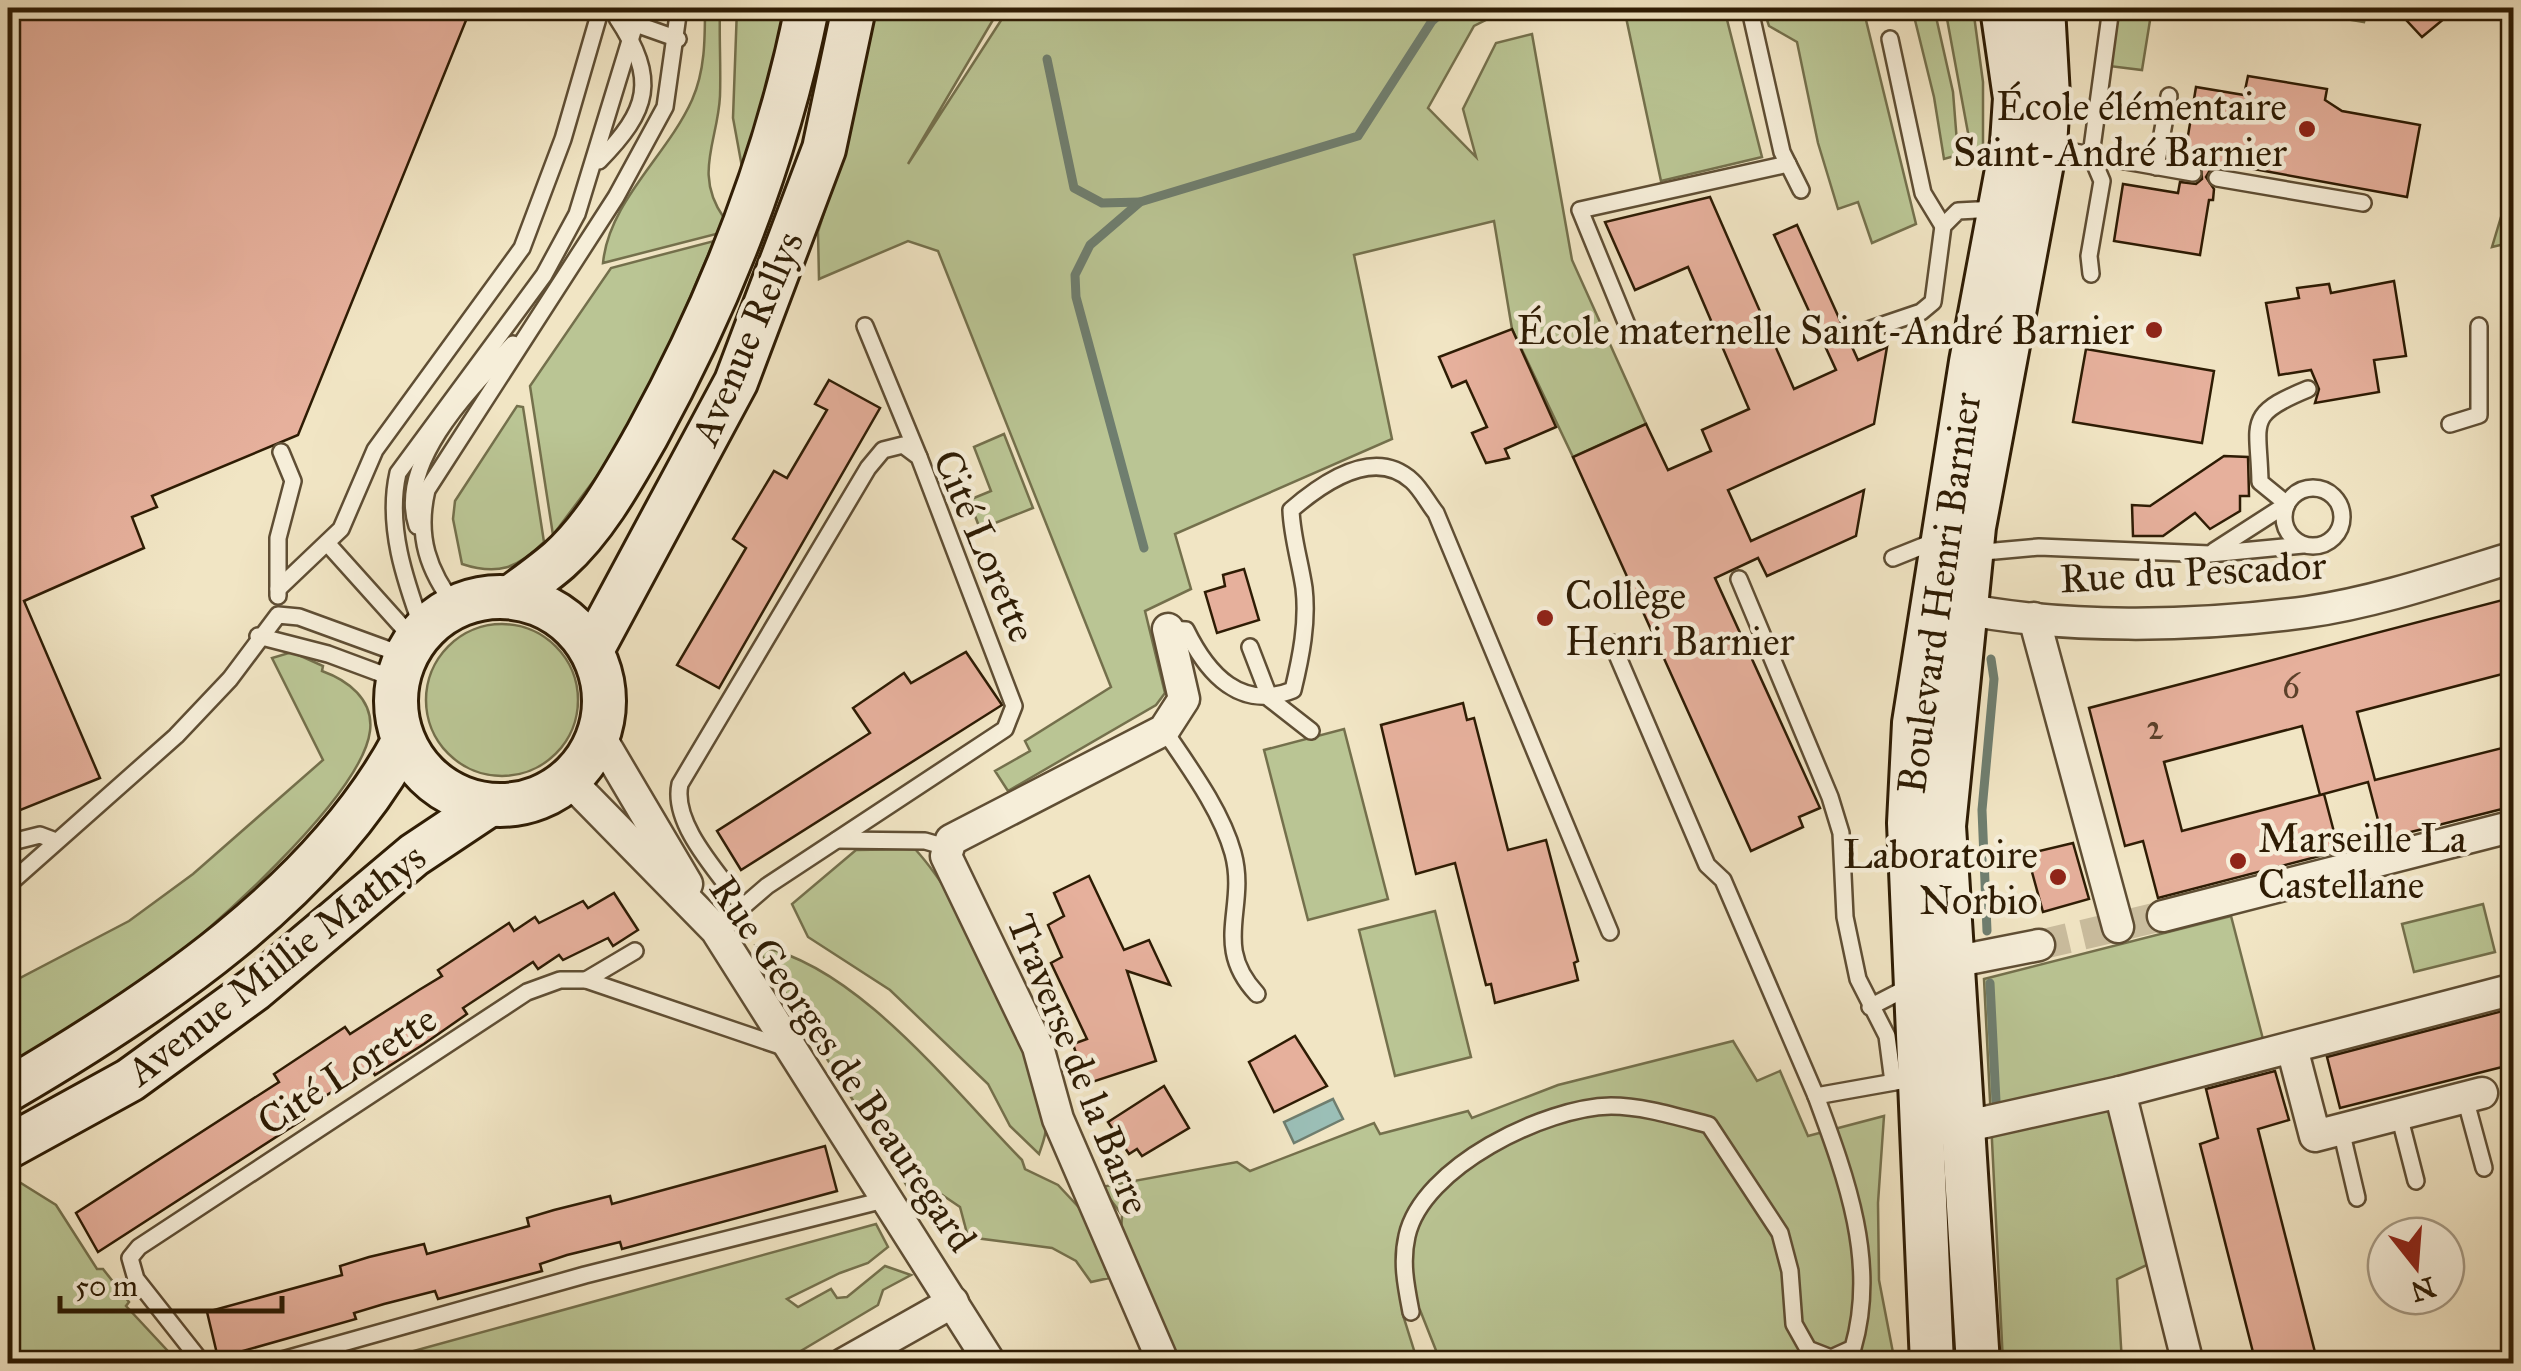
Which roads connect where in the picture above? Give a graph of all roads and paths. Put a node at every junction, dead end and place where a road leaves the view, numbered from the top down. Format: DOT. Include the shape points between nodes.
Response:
graph roads {
  1 [pos="680,8"];
  2 [pos="807,8"];
  3 [pos="854,8"];
  4 [pos="2002,8"];
  5 [pos="2042,8"];
  6 [pos="2111,8"];
  7 [pos="596,9"];
  8 [pos="1752,19"];
  9 [pos="636,24"];
  10 [pos="678,39"];
  11 [pos="1890,39"];
  12 [pos="2169,96"];
  13 [pos="2028,145"];
  14 [pos="2091,155"];
  15 [pos="1788,164"];
  16 [pos="595,165"];
  17 [pos="2156,167"];
  18 [pos="2193,173"];
  19 [pos="2217,178"];
  20 [pos="1801,190"];
  21 [pos="2363,204"];
  22 [pos="2000,209"];
  23 [pos="1942,226"];
  24 [pos="2091,274"];
  25 [pos="866,326"];
  26 [pos="2480,326"];
  27 [pos="1862,332"];
  28 [pos="1632,337"];
  29 [pos="2308,389"];
  30 [pos="2450,424"];
  31 [pos="281,452"];
  32 [pos="920,457"];
  33 [pos="2287,504"];
  34 [pos="327,544"];
  35 [pos="2303,545"];
  36 [pos="1950,550"];
  37 [pos="2210,554"];
  38 [pos="2514,557"];
  39 [pos="1892,558"];
  40 [pos="1739,579"];
  41 [pos="278,590"];
  42 [pos="511,597"];
  43 [pos="1948,606"];
  44 [pos="278,615"];
  45 [pos="2034,618"];
  46 [pos="1168,629"];
  47 [pos="258,636"];
  48 [pos="419,643"];
  49 [pos="1612,643"];
  50 [pos="1250,647"];
  51 [pos="592,650"];
  52 [pos="1270,699"];
  53 [pos="1164,730"];
  54 [pos="1312,731"];
  55 [pos="599,736"];
  56 [pos="403,742"];
  57 [pos="569,780"];
  58 [pos="489,805"];
  59 [pos="2514,826"];
  60 [pos="837,840"];
  61 [pos="56,842"];
  62 [pos="8,843"];
  63 [pos="946,847"];
  64 [pos="8,885"];
  65 [pos="743,907"];
  66 [pos="2163,916"];
  67 [pos="711,924"];
  68 [pos="2118,927"];
  69 [pos="1610,932"];
  70 [pos="2039,944"];
  71 [pos="634,951"];
  72 [pos="1933,966"];
  73 [pos="586,980"];
  74 [pos="2514,989"];
  75 [pos="1257,994"];
  76 [pos="1870,1007"];
  77 [pos="2292,1048"];
  78 [pos="796,1051"];
  79 [pos="1907,1080"];
  80 [pos="8,1090"];
  81 [pos="2120,1092"];
  82 [pos="1816,1096"];
  83 [pos="2473,1096"];
  84 [pos="2399,1114"];
  85 [pos="1963,1127"];
  86 [pos="2341,1130"];
  87 [pos="8,1146"];
  88 [pos="2484,1168"];
  89 [pos="2416,1181"];
  90 [pos="2357,1198"];
  91 [pos="888,1200"];
  92 [pos="954,1302"];
  93 [pos="1411,1312"];
  94 [pos="203,1364"];
  95 [pos="268,1364"];
  96 [pos="843,1364"];
  97 [pos="991,1364"];
  98 [pos="1164,1364"];
  99 [pos="1932,1364"];
  100 [pos="1978,1364"];
  101 [pos="2188,1364"];
  1 -- 10 [label="lane"];
  2 -- 42 [label="street, Avenue Rellys" via="796,66 741,234 685,366 622,480 562,558"];
  3 -- 51 [label="street, Avenue Rellys" via="824,149 736,382"];
  4 -- 13 [label="street, Boulevard Henri Barnier"];
  5 -- 13 [label="street, Boulevard Henri Barnier" via="2048,96"];
  6 -- 14 [label="lane"];
  7 -- 9 [label="lane"];
  7 -- 34 [label="lane" via="557,157 522,248 375,450 341,529"];
  8 -- 15 [label="lane"];
  9 -- 10 [label="lane"];
  9 -- 16 [label="lane"];
  9 -- 16 [label="lane" via="646,75 642,106"];
  10 -- 48 [label="lane" via="666,107 616,197 427,490 424,549 434,579"];
  11 -- 23 [label="lane" via="1923,192"];
  12 -- 17 [label="lane"];
  13 -- 14 [label="lane"];
  13 -- 22 [label="street, Boulevard Henri Barnier"];
  13 -- 36 [label="street, Boulevard Henri Barnier"];
  14 -- 17 [label="lane"];
  14 -- 24 [label="lane" via="2102,181"];
  15 -- 20 [label="lane"];
  15 -- 28 [label="lane" via="1580,210"];
  16 -- 48 [label="lane" via="578,214 544,274 398,473 392,501 396,536"];
  17 -- 18 [label="lane"];
  19 -- 21 [label="lane"];
  22 -- 23 [label="lane" via="1958,211"];
  22 -- 36 [label="street, Boulevard Henri Barnier"];
  23 -- 27 [label="lane" via="1933,302"];
  25 -- 32 [label="lane"];
  26 -- 30 [label="lane" via="2480,415"];
  29 -- 33 [label="lane" via="2274,402 2255,426 2260,482"];
  31 -- 41 [label="lane" via="293,481 278,538"];
  32 -- 60 [label="lane, Cité Lorette" via="1014,706 1005,728"];
  32 -- 65 [label="lane, Cité Lorette" via="904,445 883,450 868,468 680,784 682,816"];
  33 -- 35 [label="lane" via="2288,532"];
  33 -- 35 [label="lane" via="2310,488 2327,492 2339,505 2341,523 2332,540"];
  33 -- 37 [label="lane"];
  34 -- 41 [label="lane"];
  34 -- 48 [label="lane"];
  35 -- 37 [label="lane"];
  36 -- 37 [label="lane"];
  36 -- 39 [label="lane"];
  36 -- 43 [label="street, Boulevard Henri Barnier"];
  38 -- 45 [label="street, Rue du Pescador" via="2306,612 2163,621"];
  40 -- 76 [label="lane" via="1841,833 1845,917"];
  41 -- 44 [label="lane"];
  42 -- 48 [label="street" via="482,598"];
  42 -- 51 [label="street" via="558,614"];
  43 -- 45 [label="street, Rue du Pescador"];
  43 -- 72 [label="street, Boulevard Henri Barnier" via="1944,826"];
  44 -- 47 [label="lane"];
  44 -- 48 [label="lane"];
  45 -- 68 [label="street"];
  46 -- 52 [label="lane" via="1186,630 1196,651 1240,696"];
  46 -- 53 [label="street" via="1184,699"];
  47 -- 48 [label="lane" via="328,654"];
  47 -- 61 [label="lane" via="230,679 176,736"];
  48 -- 56 [label="street" via="395,700"];
  49 -- 82 [label="lane"];
  50 -- 52 [label="lane"];
  51 -- 55 [label="street" via="604,692"];
  52 -- 54 [label="lane"];
  52 -- 69 [label="lane" via="1293,690 1303,651 1304,588 1291,510 1321,485 1353,471 1384,467 1411,480 1436,514"];
  53 -- 63 [label="street"];
  53 -- 75 [label="lane" via="1234,855 1234,959"];
  55 -- 57 [label="street"];
  55 -- 67 [label="street"];
  56 -- 58 [label="street" via="438,786"];
  56 -- 80 [label="street, Avenue Millie Mathys" via="348,827 230,940 104,1033"];
  57 -- 58 [label="street" via="545,796"];
  57 -- 67 [label="street, Rue Georges de Beauregard"];
  58 -- 87 [label="street, Avenue Millie Mathys" via="414,855 255,989 130,1080"];
  59 -- 66 [label="street"];
  60 -- 63 [label="lane"];
  60 -- 65 [label="lane, Cité Lorette"];
  61 -- 62 [label="lane" via="40,835"];
  61 -- 64 [label="lane"];
  63 -- 98 [label="street, Traverse de la Barre" via="1038,1047 1058,1119"];
  65 -- 67 [label="lane, Cité Lorette"];
  67 -- 78 [label="street, Rue Georges de Beauregard"];
  70 -- 72 [label="street"];
  71 -- 73 [label="lane"];
  72 -- 76 [label="lane"];
  72 -- 79 [label="street, Boulevard Henri Barnier"];
  72 -- 85 [label="street, Boulevard Henri Barnier"];
  73 -- 78 [label="lane, Cité Lorette"];
  73 -- 94 [label="lane, Cité Lorette" via="560,980 526,992 139,1247 130,1258 136,1280"];
  74 -- 77 [label="street"];
  76 -- 79 [label="lane"];
  77 -- 81 [label="street"];
  77 -- 86 [label="street" via="2315,1136"];
  78 -- 91 [label="street, Rue Georges de Beauregard"];
  79 -- 82 [label="lane"];
  79 -- 99 [label="street, Boulevard Henri Barnier"];
  81 -- 85 [label="street"];
  81 -- 101 [label="street"];
  82 -- 93 [label="lane" via="1858,1236 1864,1285 1853,1348 1831,1358 1808,1350 1794,1324 1780,1234 1709,1124 1610,1106 1508,1135 1442,1180 1423,1200 1407,1234 1403,1272"];
  83 -- 84 [label="street"];
  83 -- 88 [label="lane"];
  84 -- 86 [label="street"];
  84 -- 89 [label="lane"];
  85 -- 100 [label="street, Boulevard Henri Barnier"];
  86 -- 90 [label="lane"];
  91 -- 92 [label="street, Rue Georges de Beauregard"];
  91 -- 95 [label="lane"];
  92 -- 96 [label="street"];
  92 -- 97 [label="street, Rue Georges de Beauregard"];
}
